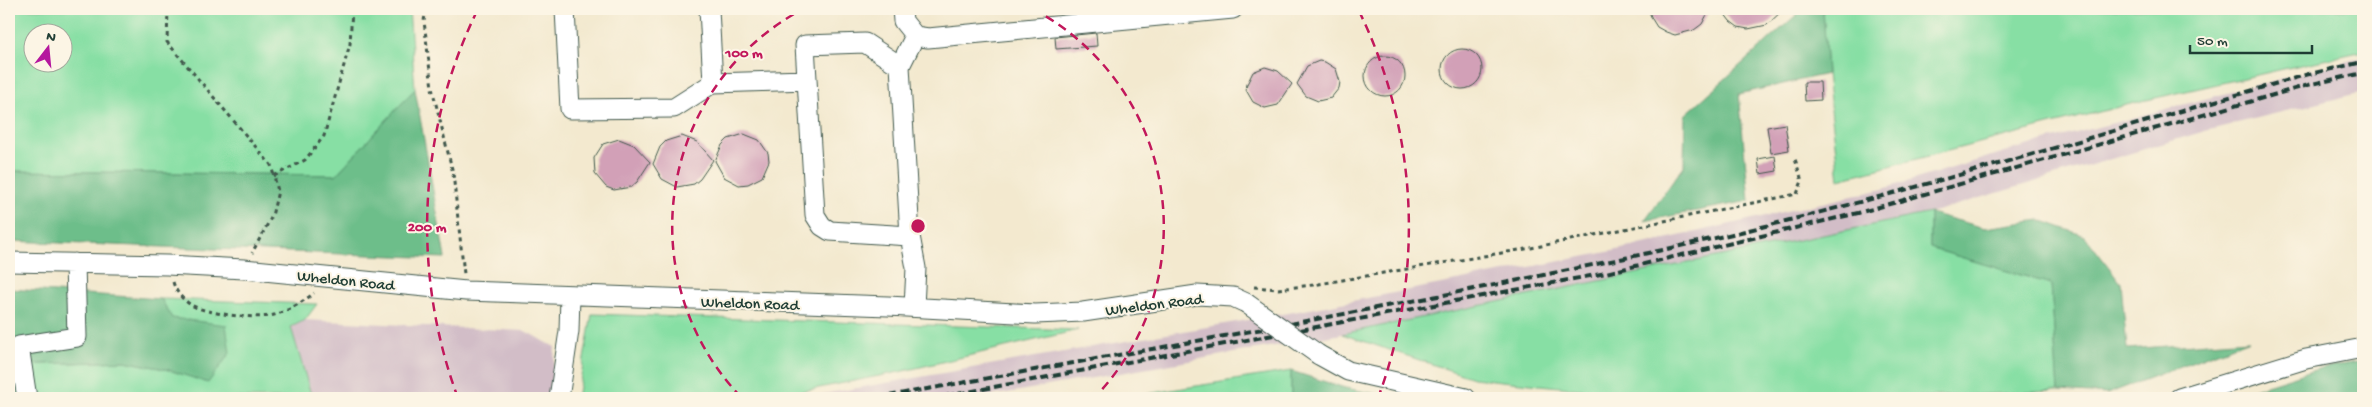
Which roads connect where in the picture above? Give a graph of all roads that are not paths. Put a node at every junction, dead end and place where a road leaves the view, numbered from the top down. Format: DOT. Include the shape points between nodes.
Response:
graph roads {
  1 [pos="565,9"];
  2 [pos="709,9"];
  3 [pos="902,9"];
  4 [pos="1234,9"];
  5 [pos="915,36"];
  6 [pos="900,66"];
  7 [pos="807,80"];
  8 [pos="713,83"];
  9 [pos="910,236"];
  10 [pos="9,262"];
  11 [pos="75,263"];
  12 [pos="570,296"];
  13 [pos="914,307"];
  14 [pos="2363,348"];
  15 [pos="27,398"];
  16 [pos="559,398"];
  17 [pos="1466,398"];
  18 [pos="2179,398"];
  1 -- 8 [label="street" via="570,109 674,108"];
  2 -- 8 [label="street"];
  3 -- 5 [label="street" via="903,21"];
  4 -- 5 [label="street" via="928,38"];
  5 -- 6 [label="street"];
  6 -- 7 [label="street" via="865,43 804,46"];
  6 -- 9 [label="street"];
  7 -- 8 [label="street"];
  7 -- 9 [label="street" via="813,198 815,215 822,226 830,231"];
  9 -- 13 [label="street" via="916,268"];
  10 -- 11 [label="street, Wheldon Road"];
  11 -- 12 [label="street, Wheldon Road" via="244,270 466,291"];
  11 -- 15 [label="street" via="77,337 19,346"];
  12 -- 13 [label="street, Wheldon Road"];
  12 -- 16 [label="street" via="569,331"];
  13 -- 17 [label="street, Wheldon Road, bridge" via="1050,314 1197,295 1248,295 1319,355 1348,371"];
  14 -- 18 [label="street" via="2306,359"];
}
